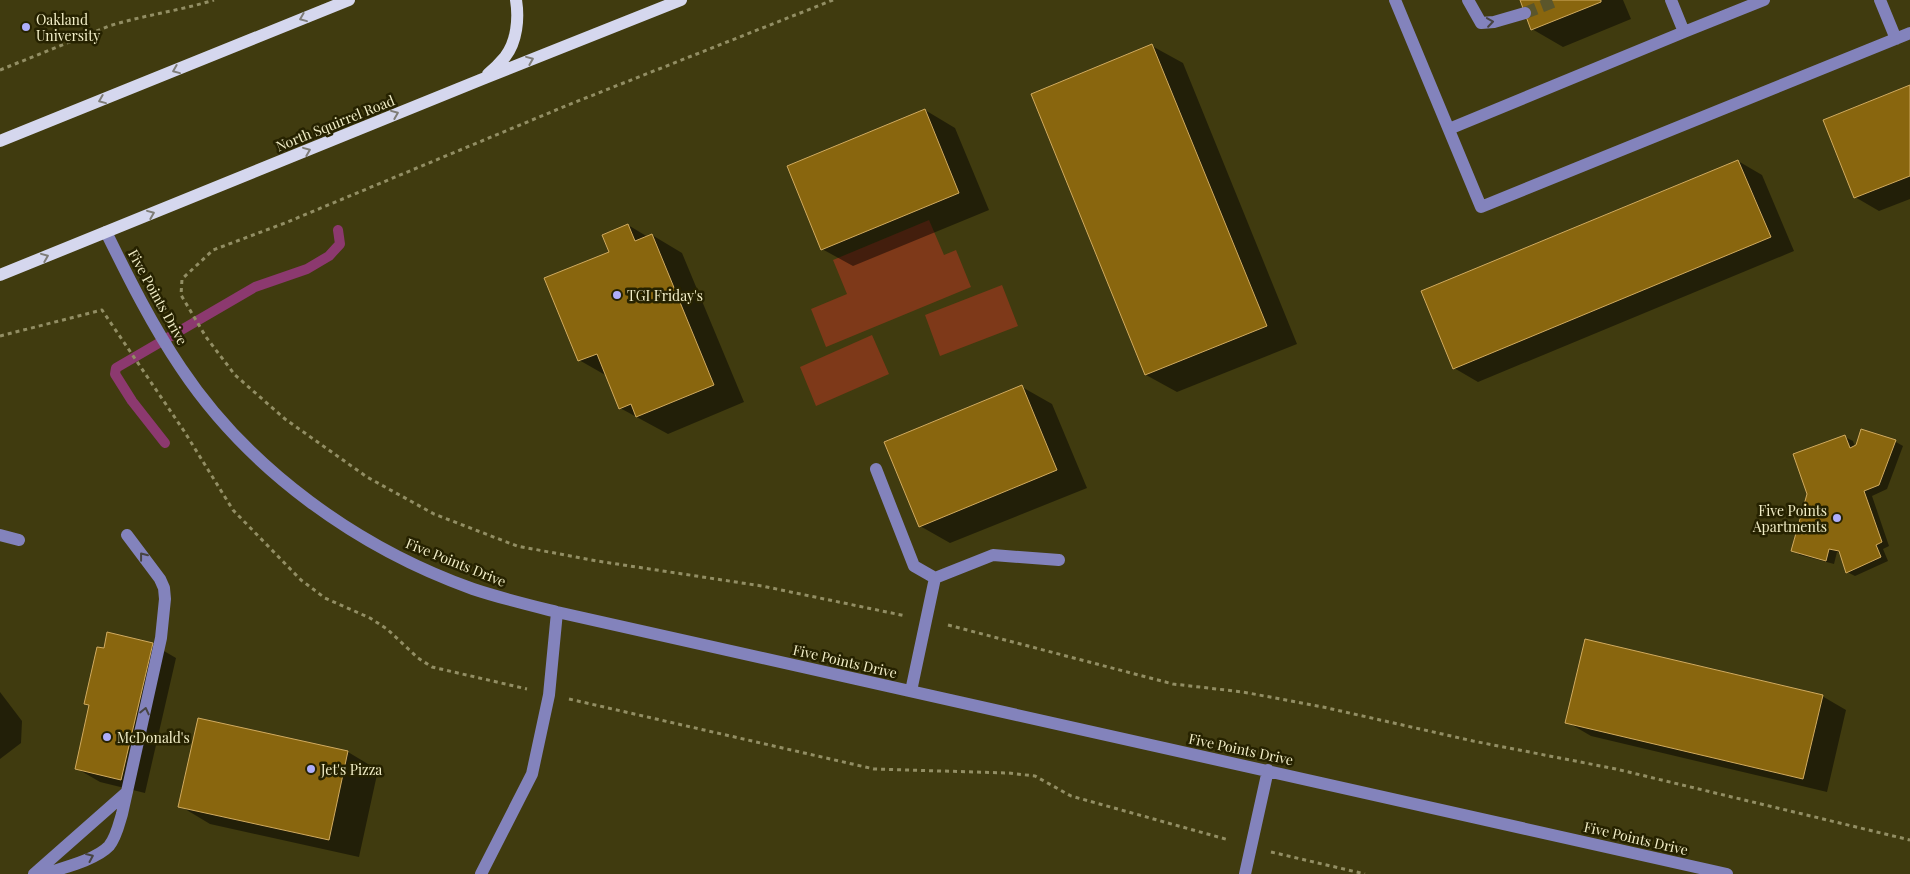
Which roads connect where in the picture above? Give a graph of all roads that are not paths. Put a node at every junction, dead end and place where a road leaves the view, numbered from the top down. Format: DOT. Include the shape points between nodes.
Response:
graph roads {
  1 [pos="349,0"];
  2 [pos="516,0"];
  3 [pos="681,0"];
  4 [pos="1396,0"];
  5 [pos="1468,0"];
  6 [pos="1671,0"];
  7 [pos="1764,0"];
  8 [pos="1880,0"];
  9 [pos="1525,13"];
  10 [pos="1684,32"];
  11 [pos="1910,33"];
  12 [pos="1896,39"];
  13 [pos="485,78"];
  14 [pos="1449,129"];
  15 [pos="0,141"];
  16 [pos="106,232"];
  17 [pos="0,275"];
  18 [pos="876,469"];
  19 [pos="127,534"];
  20 [pos="0,535"];
  21 [pos="18,540"];
  22 [pos="1058,560"];
  23 [pos="935,578"];
  24 [pos="557,612"];
  25 [pos="910,691"];
  26 [pos="1268,770"];
  27 [pos="127,792"];
  28 [pos="34,874"];
  29 [pos="44,874"];
  30 [pos="481,874"];
  31 [pos="1245,874"];
  32 [pos="1727,874"];
  1 -- 15 [label="main road, one-way"];
  2 -- 13 [label="main road" via="515,36 506,56"];
  13 -- 3 [label="main road, North Squirrel Road, one-way"];
  4 -- 14 [label="street"];
  5 -- 9 [label="street, one-way" via="1481,23"];
  6 -- 10 [label="street"];
  7 -- 10 [label="street"];
  8 -- 12 [label="street"];
  10 -- 14 [label="street"];
  11 -- 12 [label="street"];
  12 -- 14 [label="street" via="1481,208"];
  16 -- 13 [label="main road, North Squirrel Road, one-way"];
  17 -- 16 [label="main road, North Squirrel Road, one-way"];
  16 -- 24 [label="street, Five Points Drive" via="142,306 182,370 225,424 280,477 314,504 405,560 473,589"];
  18 -- 23 [label="street" via="914,566"];
  27 -- 19 [label="street, one-way" via="161,638 165,599 160,579"];
  20 -- 21 [label="street"];
  22 -- 23 [label="street" via="993,555"];
  23 -- 25 [label="street"];
  24 -- 25 [label="street, Five Points Drive"];
  24 -- 30 [label="street" via="549,695 532,774"];
  25 -- 26 [label="street, Five Points Drive"];
  26 -- 31 [label="street"];
  26 -- 32 [label="street, Five Points Drive"];
  27 -- 28 [label="street"];
  29 -- 27 [label="street, one-way" via="87,859 109,846"];
}
